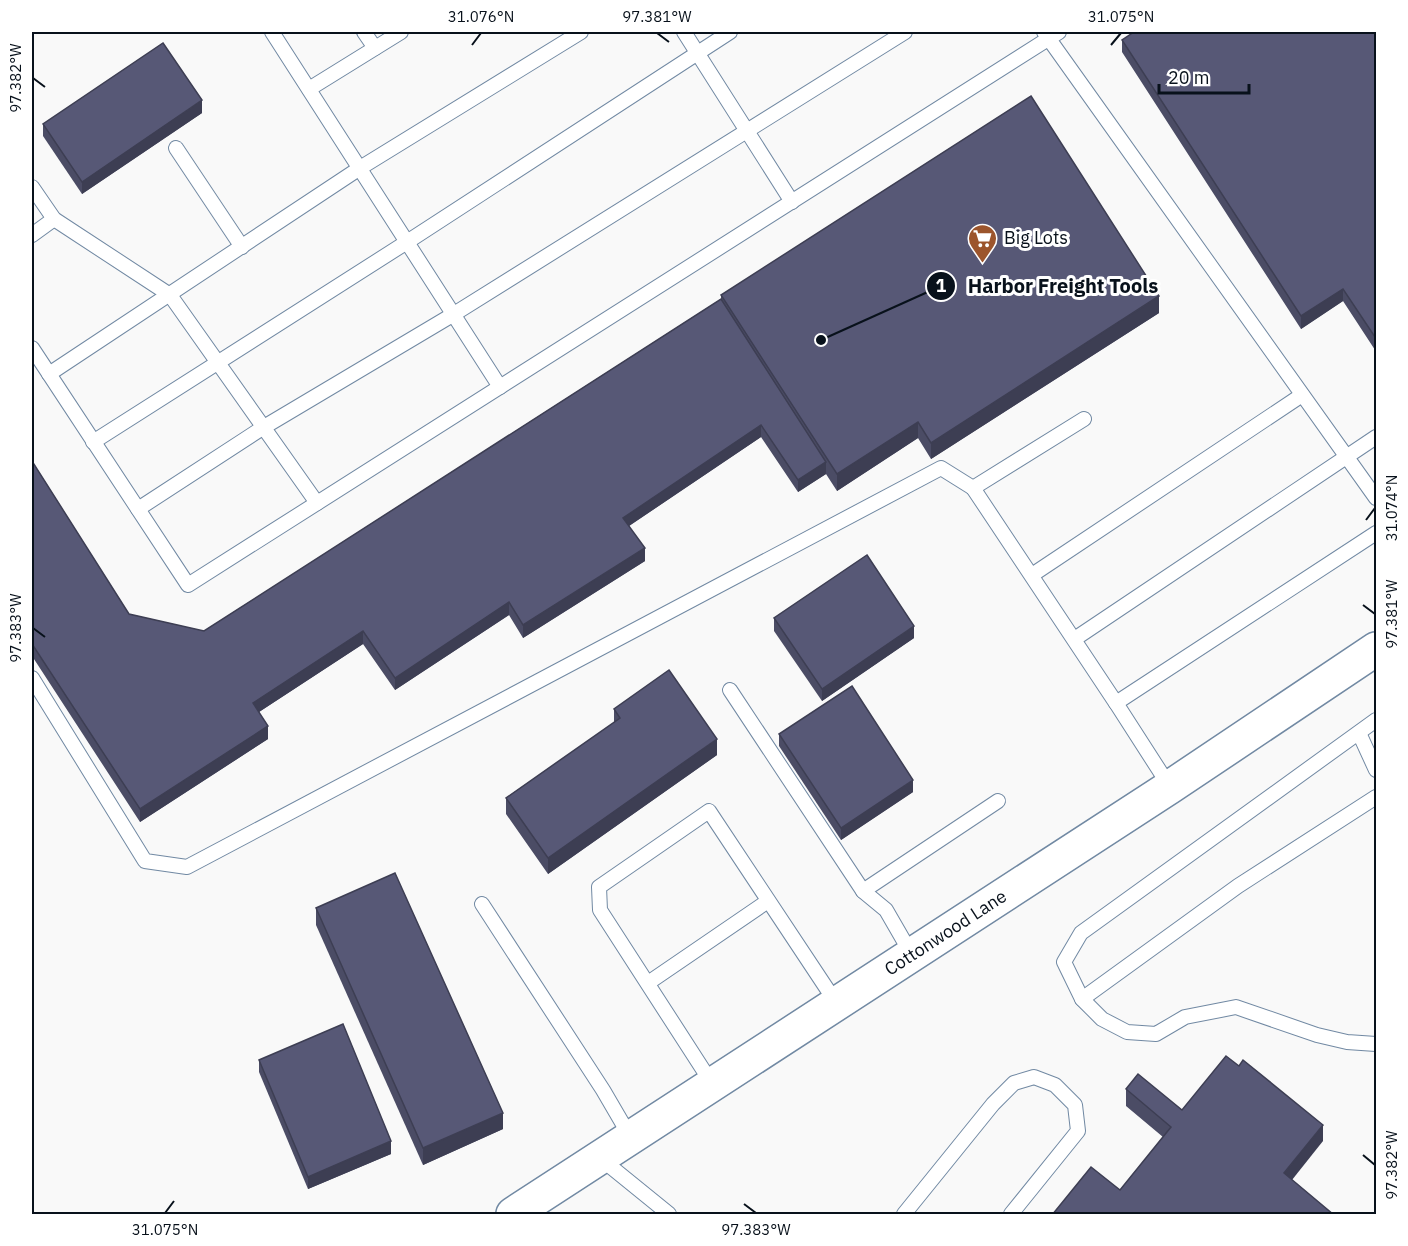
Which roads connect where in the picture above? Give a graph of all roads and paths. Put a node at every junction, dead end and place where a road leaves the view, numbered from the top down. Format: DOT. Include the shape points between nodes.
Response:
graph roads {
  1 [pos="272,32"];
  2 [pos="364,32"];
  3 [pos="401,32"];
  4 [pos="581,32"];
  5 [pos="684,32"];
  6 [pos="729,32"];
  7 [pos="905,32"];
  8 [pos="1051,34"];
  9 [pos="375,48"];
  10 [pos="697,52"];
  11 [pos="309,89"];
  12 [pos="747,130"];
  13 [pos="176,148"];
  14 [pos="360,168"];
  15 [pos="32,187"];
  16 [pos="792,201"];
  17 [pos="54,219"];
  18 [pos="32,235"];
  19 [pos="407,242"];
  20 [pos="242,247"];
  21 [pos="170,295"];
  22 [pos="453,314"];
  23 [pos="32,348"];
  24 [pos="219,363"];
  25 [pos="49,374"];
  26 [pos="500,387"];
  27 [pos="1302,395"];
  28 [pos="1084,419"];
  29 [pos="264,428"];
  30 [pos="1377,437"];
  31 [pos="93,442"];
  32 [pos="1346,457"];
  33 [pos="973,488"];
  34 [pos="1377,498"];
  35 [pos="317,503"];
  36 [pos="138,509"];
  37 [pos="1377,533"];
  38 [pos="1032,575"];
  39 [pos="1076,638"];
  40 [pos="1377,649"];
  41 [pos="32,678"];
  42 [pos="730,690"];
  43 [pos="1116,703"];
  44 [pos="1377,720"];
  45 [pos="1359,733"];
  46 [pos="1377,770"];
  47 [pos="1170,787"];
  48 [pos="1377,797"];
  49 [pos="998,801"];
  50 [pos="862,891"];
  51 [pos="768,901"];
  52 [pos="482,904"];
  53 [pos="912,956"];
  54 [pos="648,983"];
  55 [pos="1082,999"];
  56 [pos="837,1004"];
  57 [pos="1377,1044"];
  58 [pos="713,1085"];
  59 [pos="631,1138"];
  60 [pos="600,1158"];
  61 [pos="513,1215"];
  62 [pos="669,1215"];
  63 [pos="903,1215"];
  64 [pos="1011,1215"];
  1 -- 11 [label="lane"];
  2 -- 9 [label="lane"];
  3 -- 9 [label="lane"];
  4 -- 14 [label="lane"];
  5 -- 10 [label="lane"];
  6 -- 10 [label="lane"];
  7 -- 12 [label="lane"];
  8 -- 16 [label="lane"];
  8 -- 27 [label="lane"];
  9 -- 11 [label="lane"];
  10 -- 12 [label="lane"];
  10 -- 19 [label="lane"];
  11 -- 14 [label="lane"];
  12 -- 16 [label="lane"];
  12 -- 22 [label="lane"];
  13 -- 20 [label="lane"];
  14 -- 19 [label="lane"];
  14 -- 20 [label="lane"];
  15 -- 17 [label="lane"];
  16 -- 26 [label="lane"];
  17 -- 18 [label="lane"];
  17 -- 21 [label="lane"];
  19 -- 22 [label="lane"];
  19 -- 24 [label="lane"];
  20 -- 21 [label="lane"];
  21 -- 24 [label="lane"];
  21 -- 25 [label="lane"];
  22 -- 26 [label="lane"];
  22 -- 29 [label="lane"];
  23 -- 25 [label="lane"];
  24 -- 29 [label="lane"];
  24 -- 31 [label="lane"];
  25 -- 31 [label="lane"];
  26 -- 35 [label="lane"];
  27 -- 32 [label="lane"];
  27 -- 38 [label="lane"];
  28 -- 33 [label="lane"];
  29 -- 35 [label="lane"];
  29 -- 36 [label="lane"];
  30 -- 32 [label="lane"];
  31 -- 36 [label="lane"];
  32 -- 34 [label="lane"];
  32 -- 39 [label="lane"];
  33 -- 38 [label="lane"];
  33 -- 41 [label="lane" via="940,468 187,867 145,861"];
  35 -- 36 [label="lane" via="188,585"];
  37 -- 43 [label="lane"];
  38 -- 39 [label="lane"];
  39 -- 43 [label="lane"];
  40 -- 47 [label="street, Cottonwood Lane"];
  42 -- 50 [label="lane"];
  43 -- 47 [label="lane"];
  44 -- 45 [label="lane"];
  45 -- 46 [label="lane"];
  45 -- 55 [label="lane" via="1082,933 1064,962"];
  47 -- 53 [label="street, Cottonwood Lane"];
  48 -- 55 [label="lane" via="1238,886"];
  49 -- 50 [label="lane"];
  50 -- 53 [label="lane" via="886,910"];
  51 -- 54 [label="lane"];
  51 -- 54 [label="lane" via="709,811 599,887 600,910"];
  51 -- 56 [label="lane"];
  52 -- 59 [label="lane"];
  53 -- 56 [label="street, Cottonwood Lane"];
  54 -- 58 [label="lane"];
  55 -- 57 [label="lane" via="1102,1019 1127,1032 1156,1034 1185,1017 1236,1007 1317,1035"];
  56 -- 58 [label="street, Cottonwood Lane"];
  58 -- 59 [label="street, Cottonwood Lane"];
  59 -- 60 [label="street, Cottonwood Lane"];
  60 -- 61 [label="street, Cottonwood Lane"];
  60 -- 62 [label="lane"];
  63 -- 64 [label="lane" via="993,1104 1014,1083 1034,1077 1055,1085 1075,1106 1078,1131"];
}
